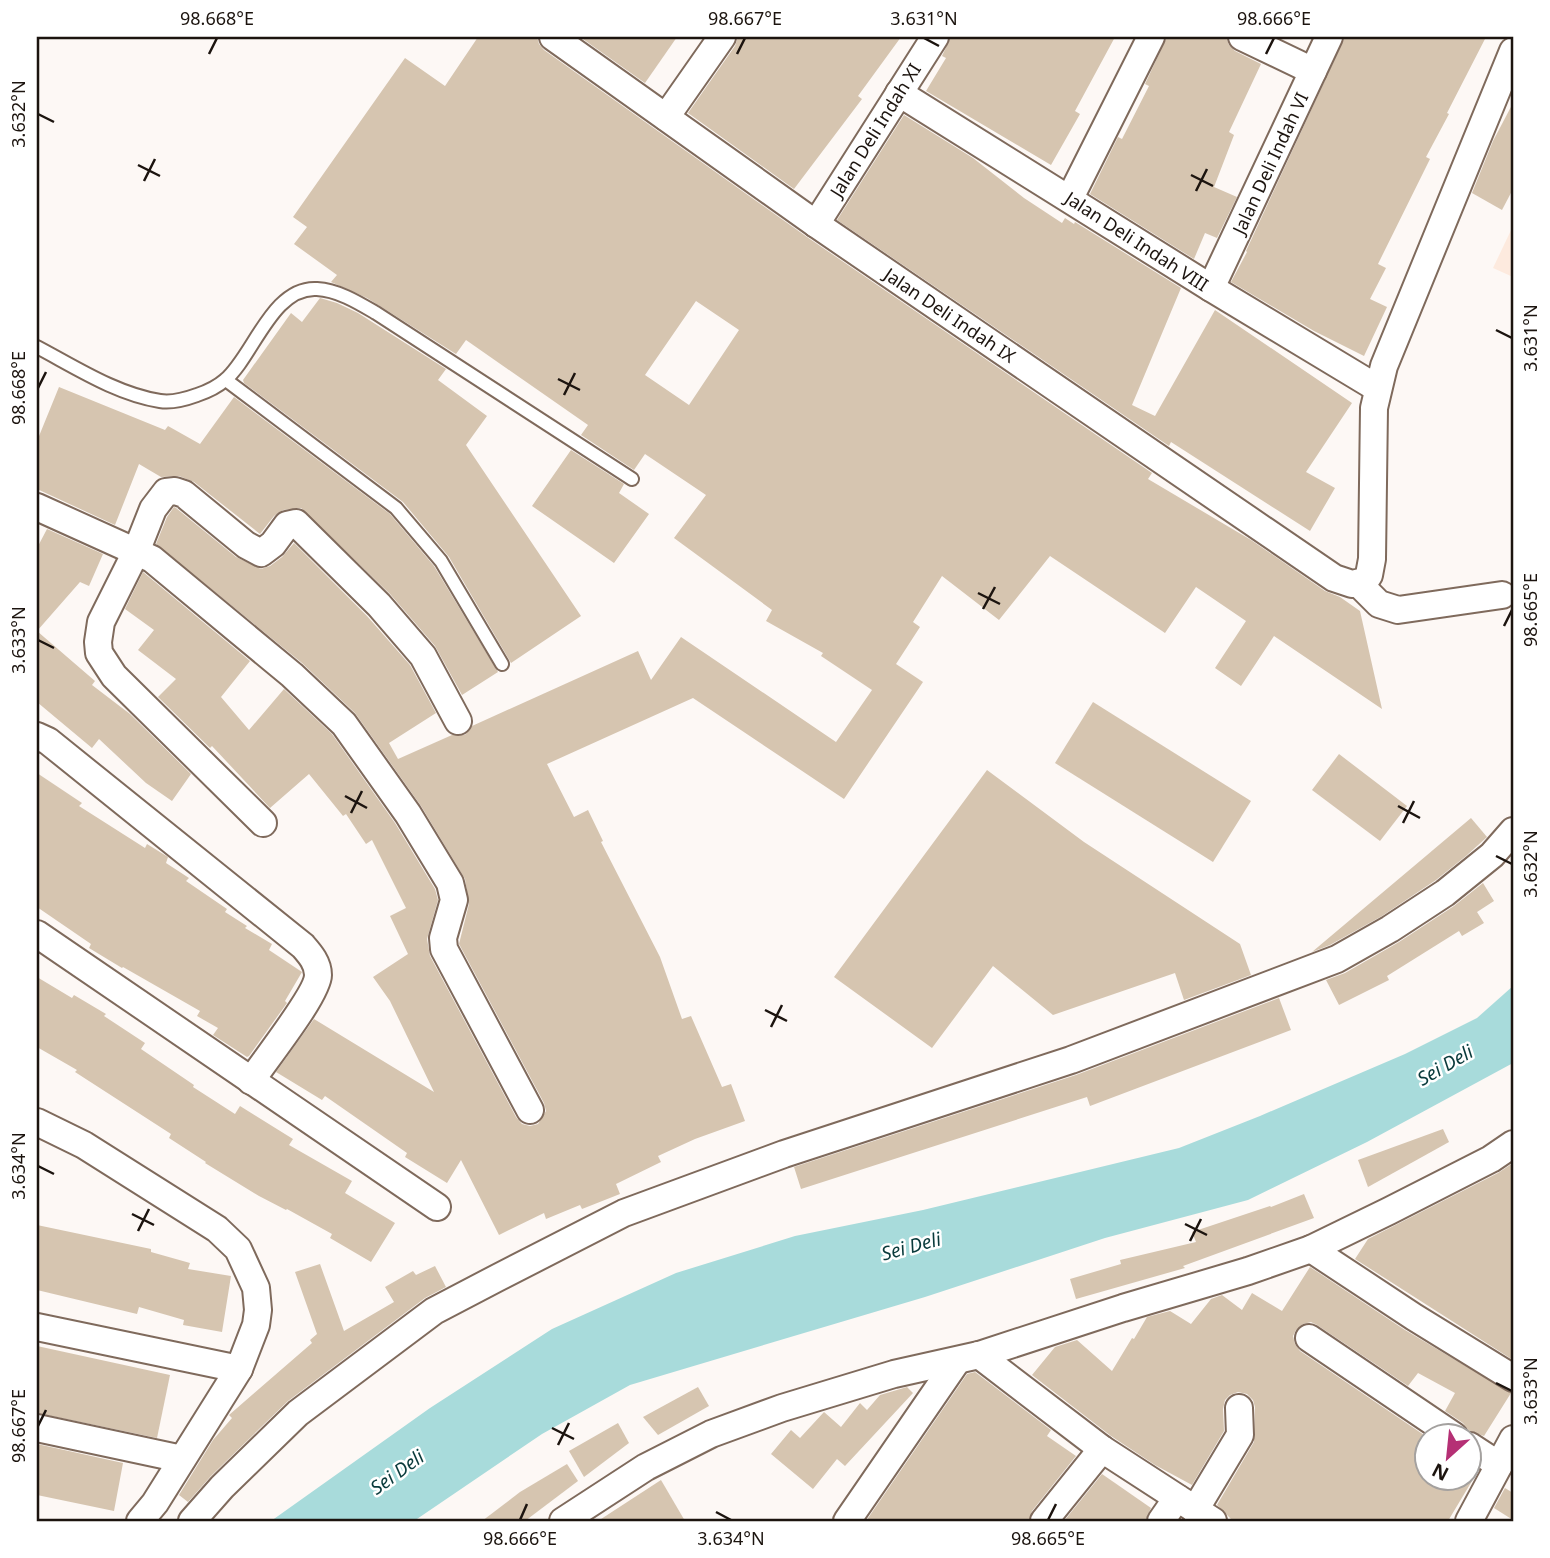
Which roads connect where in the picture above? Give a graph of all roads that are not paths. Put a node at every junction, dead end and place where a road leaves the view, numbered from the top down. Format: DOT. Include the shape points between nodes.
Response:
graph roads {
  1 [pos="553,37"];
  2 [pos="722,37"];
  3 [pos="935,37"];
  4 [pos="1152,37"];
  5 [pos="1242,37"];
  6 [pos="1329,37"];
  7 [pos="1513,51"];
  8 [pos="1313,71"];
  9 [pos="899,93"];
  10 [pos="666,117"];
  11 [pos="1070,198"];
  12 [pos="816,224"];
  13 [pos="1211,288"];
  14 [pos="37,347"];
  15 [pos="226,380"];
  16 [pos="1377,388"];
  17 [pos="632,480"];
  18 [pos="37,507"];
  19 [pos="136,552"];
  20 [pos="1355,584"];
  21 [pos="1502,595"];
  22 [pos="502,664"];
  23 [pos="458,721"];
  24 [pos="37,736"];
  25 [pos="263,823"];
  26 [pos="1513,831"];
  27 [pos="37,934"];
  28 [pos="251,1081"];
  29 [pos="530,1110"];
  30 [pos="37,1122"];
  31 [pos="1513,1144"];
  32 [pos="437,1207"];
  33 [pos="1311,1249"];
  34 [pos="37,1327"];
  35 [pos="1308,1338"];
  36 [pos="968,1358"];
  37 [pos="239,1369"];
  38 [pos="1513,1378"];
  39 [pos="1239,1408"];
  40 [pos="1433,1422"];
  41 [pos="37,1428"];
  42 [pos="1513,1439"];
  43 [pos="1102,1448"];
  44 [pos="1484,1456"];
  45 [pos="182,1459"];
  46 [pos="1499,1465"];
  47 [pos="1195,1510"];
  48 [pos="140,1521"];
  49 [pos="192,1521"];
  50 [pos="563,1521"];
  51 [pos="847,1521"];
  52 [pos="1044,1521"];
  53 [pos="1161,1521"];
  54 [pos="1469,1521"];
  1 -- 10 [label="street, Jalan Deli Indah IX"];
  2 -- 10 [label="street"];
  3 -- 9 [label="street, Jalan Deli Indah XI"];
  4 -- 11 [label="street"];
  5 -- 8 [label="street"];
  6 -- 8 [label="street, Jalan Deli Indah VI"];
  7 -- 16 [label="street"];
  8 -- 13 [label="street, Jalan Deli Indah VI"];
  9 -- 11 [label="street, Jalan Deli Indah VIII"];
  9 -- 12 [label="street, Jalan Deli Indah XI"];
  10 -- 12 [label="street, Jalan Deli Indah IX"];
  11 -- 13 [label="street, Jalan Deli Indah VIII"];
  12 -- 20 [label="street, Jalan Deli Indah IX" via="1334,578"];
  13 -- 16 [label="street, Jalan Deli Indah VIII"];
  14 -- 15 [label="lane" via="114,387 162,401 186,399"];
  15 -- 17 [label="lane" via="271,315 303,290 325,291 376,313"];
  15 -- 22 [label="lane" via="397,508 441,561"];
  16 -- 20 [label="street" via="1372,559 1369,575"];
  18 -- 19 [label="street"];
  19 -- 23 [label="street" via="153,509 166,492 184,494 261,553 287,525 296,523 423,656"];
  19 -- 25 [label="street" via="101,622 99,653 114,676"];
  19 -- 29 [label="street" via="152,559 225,619 344,724 408,814 450,883 454,900 444,949"];
  20 -- 21 [label="street, Jalan Deli Indah IX" via="1379,604 1398,610"];
  24 -- 28 [label="street" via="310,954 318,974 312,993"];
  26 -- 49 [label="street" via="1492,855 1445,893 1337,959 1071,1060 797,1149 624,1213 499,1277 434,1311 298,1413"];
  27 -- 28 [label="street"];
  28 -- 32 [label="street"];
  30 -- 37 [label="street" via="137,1177 217,1229 238,1249 256,1287 258,1310"];
  31 -- 33 [label="street"];
  33 -- 36 [label="street"];
  33 -- 38 [label="street"];
  34 -- 37 [label="street"];
  35 -- 40 [label="street"];
  36 -- 43 [label="street"];
  36 -- 50 [label="street" via="894,1374 711,1434 646,1467"];
  36 -- 51 [label="street"];
  37 -- 45 [label="street"];
  39 -- 47 [label="street" via="1240,1435"];
  41 -- 45 [label="street"];
  42 -- 46 [label="street"];
  43 -- 47 [label="street"];
  43 -- 52 [label="street"];
  44 -- 46 [label="street"];
  45 -- 48 [label="street"];
  46 -- 54 [label="street"];
  47 -- 53 [label="street"];
}
